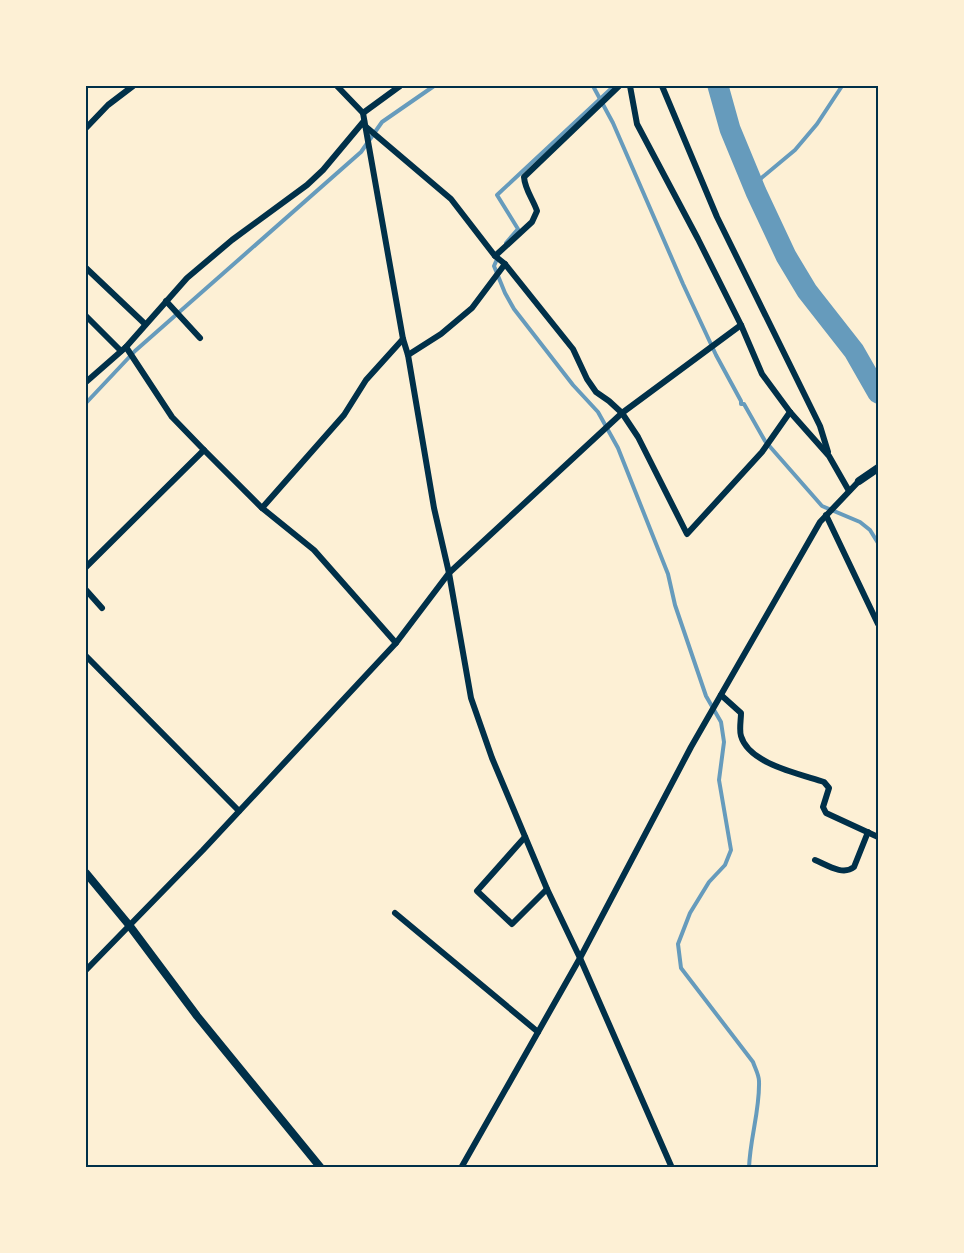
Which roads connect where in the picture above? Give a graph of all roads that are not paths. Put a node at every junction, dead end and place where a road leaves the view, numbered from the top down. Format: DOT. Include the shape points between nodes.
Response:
graph roads {
  1 [pos="133,86"];
  2 [pos="337,86"];
  3 [pos="400,86"];
  4 [pos="619,86"];
  5 [pos="630,86"];
  6 [pos="662,86"];
  7 [pos="363,113"];
  8 [pos="364,123"];
  9 [pos="86,128"];
  10 [pos="495,256"];
  11 [pos="506,264"];
  12 [pos="86,268"];
  13 [pos="166,301"];
  14 [pos="86,316"];
  15 [pos="145,324"];
  16 [pos="741,325"];
  17 [pos="200,338"];
  18 [pos="403,339"];
  19 [pos="124,349"];
  20 [pos="408,355"];
  21 [pos="86,382"];
  22 [pos="790,412"];
  23 [pos="622,413"];
  24 [pos="204,450"];
  25 [pos="829,456"];
  26 [pos="879,468"];
  27 [pos="859,481"];
  28 [pos="849,491"];
  29 [pos="262,508"];
  30 [pos="826,515"];
  31 [pos="86,567"];
  32 [pos="449,573"];
  33 [pos="86,590"];
  34 [pos="102,608"];
  35 [pos="879,624"];
  36 [pos="396,643"];
  37 [pos="86,656"];
  38 [pos="721,695"];
  39 [pos="239,811"];
  40 [pos="868,832"];
  41 [pos="525,837"];
  42 [pos="879,837"];
  43 [pos="815,860"];
  44 [pos="86,873"];
  45 [pos="547,889"];
  46 [pos="395,913"];
  47 [pos="129,925"];
  48 [pos="580,958"];
  49 [pos="86,970"];
  50 [pos="538,1032"];
  51 [pos="321,1167"];
  52 [pos="461,1167"];
  53 [pos="672,1167"];
  1 -- 9 [label="street"];
  2 -- 7 [label="street"];
  3 -- 7 [label="street"];
  4 -- 10 [label="street" via="524,177 537,211 532,222"];
  5 -- 16 [label="street" via="637,124"];
  6 -- 25 [label="street" via="717,217 820,426"];
  7 -- 8 [label="street"];
  8 -- 10 [label="street" via="451,199"];
  8 -- 13 [label="street" via="307,185 232,240"];
  8 -- 18 [label="street"];
  10 -- 11 [label="street"];
  11 -- 20 [label="street" via="472,308"];
  11 -- 23 [label="street" via="573,349 596,392"];
  12 -- 15 [label="street"];
  13 -- 15 [label="street"];
  13 -- 17 [label="street"];
  14 -- 19 [label="street"];
  15 -- 19 [label="street"];
  16 -- 22 [label="street" via="762,374"];
  16 -- 23 [label="street"];
  18 -- 20 [label="street"];
  18 -- 29 [label="street" via="366,380 345,415"];
  19 -- 21 [label="street"];
  19 -- 24 [label="street" via="172,417"];
  20 -- 32 [label="street"];
  22 -- 23 [label="street" via="762,452 687,534"];
  22 -- 25 [label="street"];
  23 -- 32 [label="street"];
  24 -- 29 [label="street"];
  24 -- 31 [label="street"];
  25 -- 28 [label="street"];
  26 -- 27 [label="street"];
  27 -- 28 [label="street"];
  28 -- 30 [label="street"];
  29 -- 36 [label="street" via="314,550"];
  30 -- 35 [label="street"];
  30 -- 38 [label="street"];
  32 -- 36 [label="street"];
  32 -- 41 [label="street" via="471,698"];
  33 -- 34 [label="street"];
  36 -- 39 [label="street"];
  37 -- 39 [label="street"];
  38 -- 40 [label="street" via="741,713 740,736 748,749 764,762 824,782 829,788 823,807 826,813"];
  38 -- 48 [label="street"];
  39 -- 47 [label="street"];
  40 -- 42 [label="street"];
  40 -- 43 [label="street" via="849,871"];
  41 -- 45 [label="street"];
  41 -- 45 [label="street" via="477,891 512,924"];
  44 -- 47 [label="main road"];
  45 -- 48 [label="street"];
  46 -- 50 [label="street"];
  47 -- 49 [label="street"];
  47 -- 51 [label="main road" via="197,1016"];
  48 -- 50 [label="street"];
  48 -- 53 [label="street"];
  50 -- 52 [label="street"];
}
